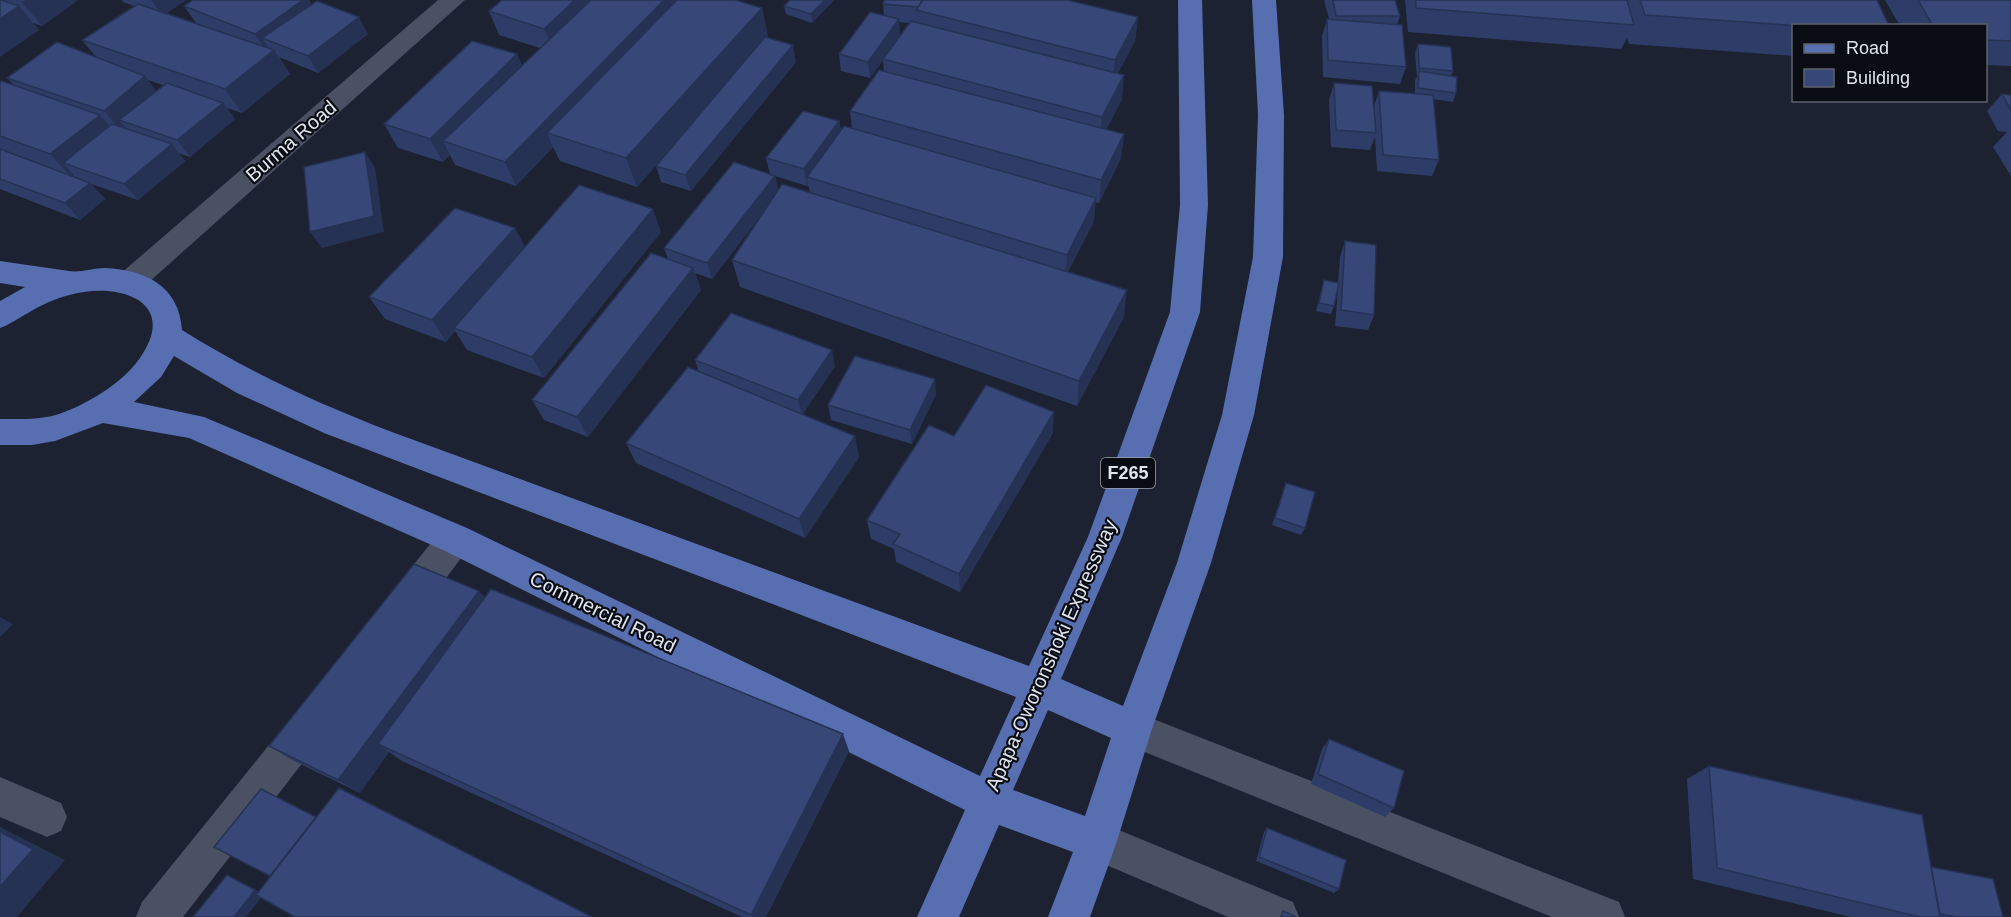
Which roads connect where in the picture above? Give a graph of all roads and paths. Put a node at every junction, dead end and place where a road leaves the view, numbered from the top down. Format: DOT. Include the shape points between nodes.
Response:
graph roads {
  1 [pos="453,0"];
  2 [pos="1190,0"];
  3 [pos="1264,0"];
  4 [pos="0,272"];
  5 [pos="130,282"];
  6 [pos="72,283"];
  7 [pos="0,316"];
  8 [pos="166,335"];
  9 [pos="101,409"];
  10 [pos="0,432"];
  11 [pos="455,540"];
  12 [pos="383,632"];
  13 [pos="1040,688"];
  14 [pos="332,696"];
  15 [pos="1133,729"];
  16 [pos="0,797"];
  17 [pos="988,801"];
  18 [pos="47,817"];
  19 [pos="1097,841"];
  20 [pos="157,917"];
  21 [pos="938,917"];
  22 [pos="1069,917"];
  23 [pos="1278,917"];
  24 [pos="1604,917"];
  1 -- 5 [label="street, Burma Road"];
  2 -- 13 [label="main road, Apapa-Oworonshoki Expressway / F265" via="1194,205 1185,312 1105,537"];
  3 -- 15 [label="main road" via="1271,115 1269,257 1238,416 1194,563"];
  4 -- 6 [label="main road"];
  5 -- 6 [label="main road" via="100,279"];
  5 -- 8 [label="main road" via="153,293 166,312"];
  6 -- 7 [label="main road" via="36,295"];
  8 -- 9 [label="main road" via="156,359 133,386"];
  8 -- 13 [label="main road" via="249,385 361,434"];
  9 -- 10 [label="main road" via="63,426 22,433"];
  9 -- 11 [label="main road, Commercial Road" via="193,426"];
  11 -- 12 [label="street"];
  11 -- 17 [label="main road, Commercial Road"];
  13 -- 15 [label="main road"];
  13 -- 17 [label="main road, Apapa-Oworonshoki Expressway / F265"];
  14 -- 20 [label="street"];
  15 -- 19 [label="main road"];
  15 -- 24 [label="street"];
  16 -- 18 [label="street"];
  17 -- 19 [label="main road, Commercial Road"];
  17 -- 21 [label="main road, Apapa-Oworonshoki Expressway / F265"];
  19 -- 22 [label="main road"];
  19 -- 23 [label="street"];
}
